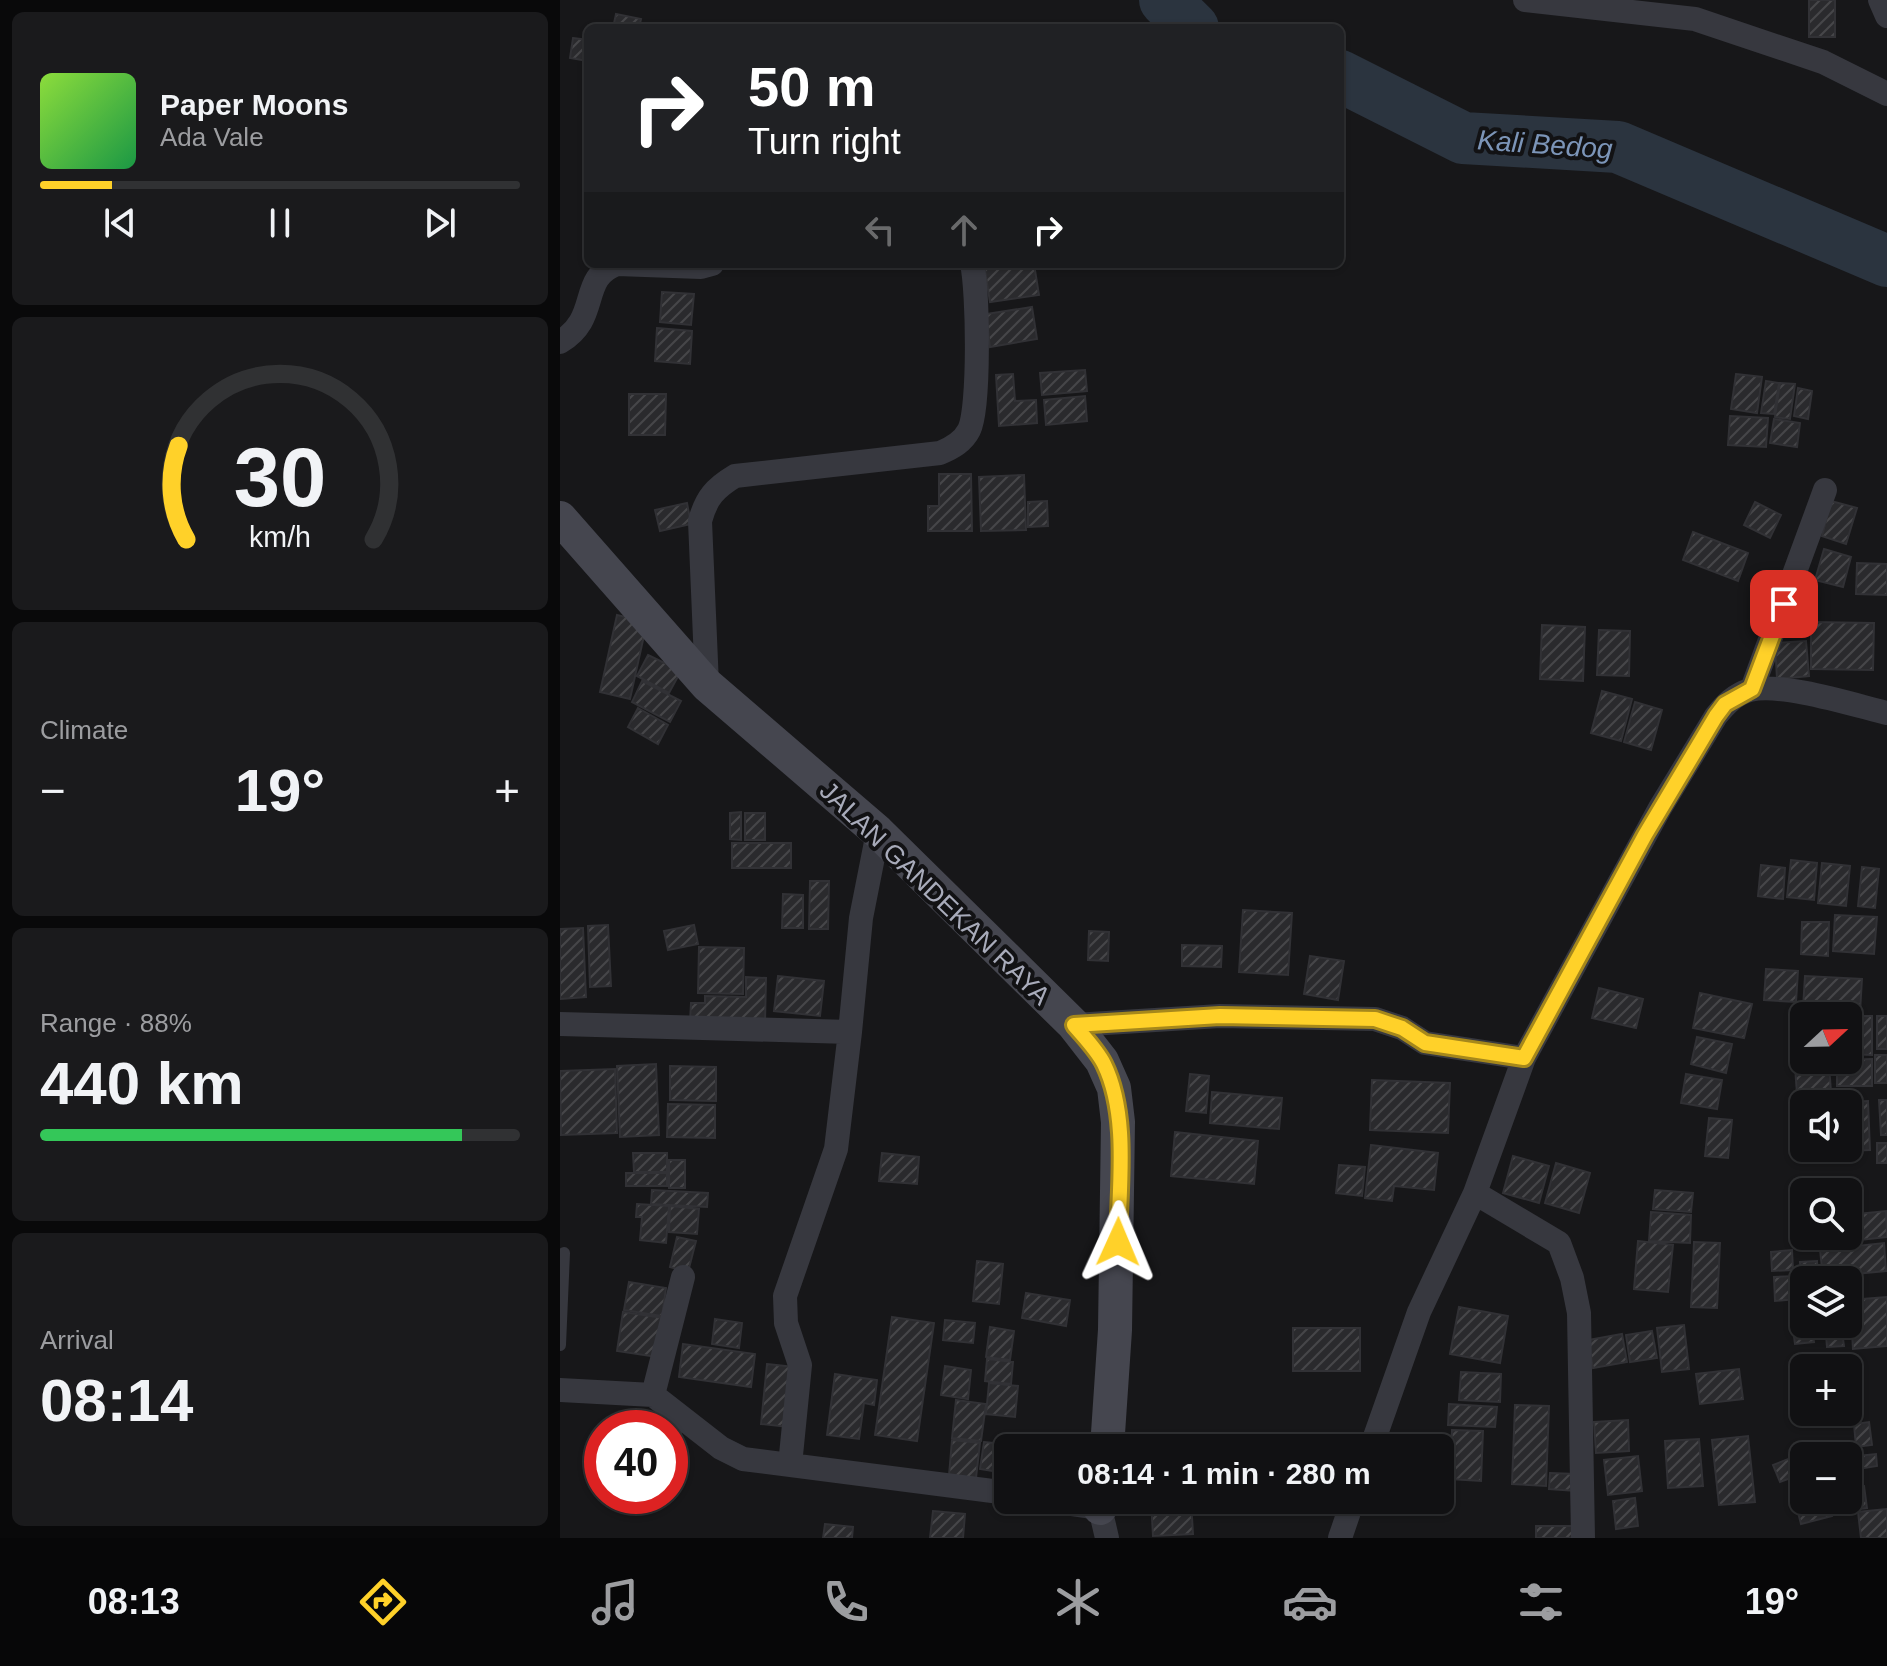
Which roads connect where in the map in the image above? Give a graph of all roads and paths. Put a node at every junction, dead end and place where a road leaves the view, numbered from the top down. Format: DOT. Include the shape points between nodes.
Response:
graph roads {
  1 [pos="1525,0"];
  2 [pos="1880,0"];
  3 [pos="1695,10"];
  4 [pos="1887,16"];
  5 [pos="1887,94"];
  6 [pos="607,268"];
  7 [pos="972,268"];
  8 [pos="560,342"];
  9 [pos="1825,490"];
  10 [pos="560,518"];
  11 [pos="707,685"];
  12 [pos="1752,689"];
  13 [pos="1887,713"];
  14 [pos="878,832"];
  15 [pos="560,1024"];
  16 [pos="1074,1025"];
  17 [pos="850,1032"];
  18 [pos="1524,1058"];
  19 [pos="1475,1193"];
  20 [pos="564,1253"];
  21 [pos="683,1277"];
  22 [pos="560,1345"];
  23 [pos="560,1390"];
  24 [pos="653,1395"];
  25 [pos="1108,1434"];
  26 [pos="1376,1434"];
  27 [pos="790,1465"];
  28 [pos="994,1491"];
  29 [pos="1348,1514"];
  30 [pos="1340,1538"];
  31 [pos="1583,1538"];
  1 -- 3 [label="street"];
  2 -- 4 [label="street"];
  3 -- 5 [label="street"];
  6 -- 8 [label="street" via="597,276 582,323"];
  7 -- 11 [label="street" via="975,405 969,430 959,442 940,453 735,476 714,489 705,503 700,521"];
  9 -- 12 [label="street"];
  10 -- 11 [label="street, JALAN GANDEKAN RAYA"];
  11 -- 14 [label="street, JALAN GANDEKAN RAYA"];
  12 -- 13 [label="street" via="1801,693"];
  12 -- 18 [label="street" via="1725,704 1716,716"];
  14 -- 16 [label="street, JALAN GANDEKAN RAYA"];
  14 -- 17 [label="street" via="861,918"];
  15 -- 17 [label="street"];
  16 -- 18 [label="street" via="1220,1016 1375,1019 1425,1043"];
  16 -- 25 [label="street, JALAN GANDEKAN RAYA" via="1102,1061 1114,1088 1118,1122"];
  17 -- 27 [label="street" via="836,1149 785,1296 786,1323 800,1365"];
  18 -- 19 [label="street"];
  19 -- 26 [label="street" via="1419,1312"];
  19 -- 31 [label="street" via="1559,1243 1572,1278 1579,1313"];
  20 -- 22 [label="lane"];
  21 -- 24 [label="street"];
  23 -- 24 [label="street"];
  24 -- 27 [label="street" via="721,1448 743,1459"];
  27 -- 28 [label="street"];
  29 -- 30 [label="street"];
}
